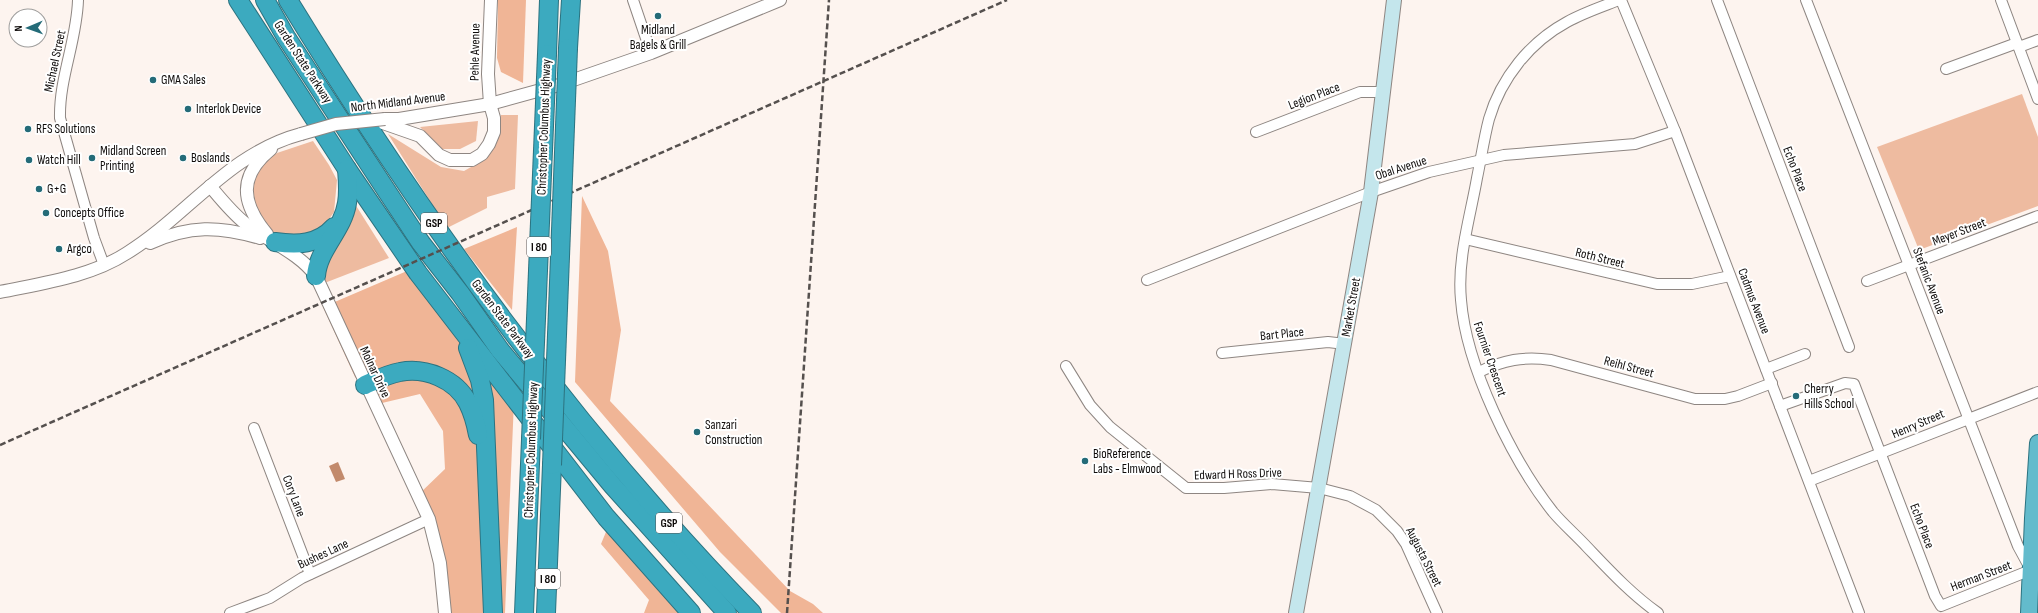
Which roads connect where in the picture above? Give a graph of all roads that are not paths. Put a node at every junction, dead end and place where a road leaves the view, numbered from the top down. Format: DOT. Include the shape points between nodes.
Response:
graph roads {
  1 [pos="78,0"];
  2 [pos="238,0"];
  3 [pos="252,0"];
  4 [pos="265,0"];
  5 [pos="288,0"];
  6 [pos="300,0"];
  7 [pos="491,0"];
  8 [pos="549,0"];
  9 [pos="571,0"];
  10 [pos="633,0"];
  11 [pos="780,0"];
  12 [pos="1394,0"];
  13 [pos="1620,0"];
  14 [pos="1717,0"];
  15 [pos="1806,0"];
  16 [pos="2001,0"];
  17 [pos="286,37"];
  18 [pos="2038,40"];
  19 [pos="2018,45"];
  20 [pos="651,53"];
  21 [pos="1946,69"];
  22 [pos="1382,92"];
  23 [pos="348,94"];
  24 [pos="2038,99"];
  25 [pos="490,104"];
  26 [pos="400,124"];
  27 [pos="1675,131"];
  28 [pos="1256,132"];
  29 [pos="301,134"];
  30 [pos="1481,159"];
  31 [pos="347,169"];
  32 [pos="210,186"];
  33 [pos="1371,192"];
  34 [pos="2038,216"];
  35 [pos="340,221"];
  36 [pos="1465,239"];
  37 [pos="275,242"];
  38 [pos="126,254"];
  39 [pos="1909,265"];
  40 [pos="104,266"];
  41 [pos="418,273"];
  42 [pos="316,276"];
  43 [pos="1730,276"];
  44 [pos="1147,280"];
  45 [pos="1867,281"];
  46 [pos="0,292"];
  47 [pos="1345,344"];
  48 [pos="1849,347"];
  49 [pos="1222,353"];
  50 [pos="1805,354"];
  51 [pos="1066,366"];
  52 [pos="1766,369"];
  53 [pos="1479,372"];
  54 [pos="1772,383"];
  55 [pos="365,385"];
  56 [pos="2038,392"];
  57 [pos="1780,406"];
  58 [pos="1969,417"];
  59 [pos="254,428"];
  60 [pos="2038,443"];
  61 [pos="1882,454"];
  62 [pos="1809,481"];
  63 [pos="1319,488"];
  64 [pos="429,519"];
  65 [pos="549,545"];
  66 [pos="2031,570"];
  67 [pos="310,574"];
  68 [pos="1941,606"];
  69 [pos="230,613"];
  70 [pos="445,613"];
  71 [pos="493,613"];
  72 [pos="524,613"];
  73 [pos="546,613"];
  74 [pos="554,613"];
  75 [pos="691,613"];
  76 [pos="727,613"];
  77 [pos="752,613"];
  78 [pos="1296,613"];
  79 [pos="1437,613"];
  80 [pos="1658,613"];
  81 [pos="1859,613"];
  82 [pos="2029,613"];
  1 -- 40 [label="street, Michael Street" via="77,20 60,98 60,118"];
  2 -- 31 [label="highway"];
  3 -- 17 [label="highway"];
  4 -- 17 [label="highway, Garden State Parkway / GSP"];
  5 -- 23 [label="highway, Garden State Parkway / GSP"];
  6 -- 23 [label="highway"];
  7 -- 25 [label="street, Pehle Avenue" via="488,74"];
  8 -- 72 [label="highway, Christopher Columbus Highway / I 80, bridge"];
  9 -- 65 [label="highway, Christopher Columbus Highway / I 80, bridge"];
  10 -- 20 [label="street"];
  11 -- 20 [label="street, North Midland Avenue"];
  12 -- 22 [label="main road, Market Street"];
  13 -- 27 [label="street, Cadmus Avenue"];
  13 -- 30 [label="street, Fournier Crescent" via="1566,22 1538,42 1523,57 1511,73 1494,106"];
  14 -- 48 [label="street, Echo Place"];
  15 -- 39 [label="street, Stefanic Avenue"];
  16 -- 19 [label="street"];
  17 -- 76 [label="highway, Garden State Parkway / GSP" via="421,242 500,350 613,486"];
  18 -- 19 [label="street"];
  19 -- 21 [label="street"];
  19 -- 24 [label="street"];
  20 -- 25 [label="street, North Midland Avenue" via="559,85"];
  22 -- 28 [label="street, Legion Place" via="1360,92"];
  22 -- 33 [label="main road, Market Street"];
  23 -- 77 [label="highway, Garden State Parkway / GSP" via="436,226 512,333 622,468"];
  25 -- 26 [label="street, North Midland Avenue"];
  25 -- 26 [label="street, Pehle Avenue" via="494,132 482,154 472,160 450,160 439,155 420,136"];
  26 -- 29 [label="street, North Midland Avenue, bridge" via="372,120 336,124"];
  27 -- 30 [label="street, Obal Avenue" via="1635,144"];
  27 -- 43 [label="street, Cadmus Avenue"];
  29 -- 32 [label="street, North Midland Avenue" via="280,139 259,150"];
  29 -- 37 [label="street" via="275,146 261,157 247,182 251,210"];
  30 -- 33 [label="street, Obal Avenue" via="1429,172"];
  30 -- 36 [label="street, Fournier Crescent"];
  31 -- 35 [label="highway" via="347,204"];
  31 -- 41 [label="highway"];
  32 -- 37 [label="street, Molnar Drive" via="246,224"];
  32 -- 38 [label="street, North Midland Avenue" via="164,226"];
  33 -- 44 [label="street, Obal Avenue"];
  33 -- 47 [label="main road, Market Street"];
  34 -- 39 [label="street, Meyer Street"];
  35 -- 37 [label="highway" via="320,239 297,244"];
  35 -- 42 [label="highway" via="319,260"];
  36 -- 43 [label="street, Roth Street" via="1657,284 1692,284"];
  36 -- 53 [label="street, Fournier Crescent" via="1460,272 1461,300 1467,337"];
  37 -- 38 [label="street" via="230,231 199,229 181,231"];
  37 -- 42 [label="street, Molnar Drive" via="298,258"];
  38 -- 40 [label="street, North Midland Avenue"];
  39 -- 45 [label="street, Meyer Street"];
  39 -- 58 [label="street, Stefanic Avenue"];
  40 -- 46 [label="street, North Midland Avenue"];
  41 -- 71 [label="highway" via="465,342 480,380 484,400"];
  41 -- 75 [label="highway" via="602,511"];
  42 -- 55 [label="street, Molnar Drive"];
  43 -- 52 [label="street, Cadmus Avenue"];
  47 -- 49 [label="street, Bart Place" via="1328,342"];
  47 -- 63 [label="main road, Market Street"];
  50 -- 52 [label="street"];
  51 -- 63 [label="street, Edward H Ross Drive" via="1090,405 1110,427 1186,488 1272,484"];
  52 -- 54 [label="street, Cadmus Avenue"];
  53 -- 54 [label="street, Reihl Street" via="1507,360 1543,359 1679,396 1709,400 1738,396"];
  53 -- 80 [label="street, Fournier Crescent" via="1516,455 1553,512 1628,590"];
  54 -- 57 [label="street, Cadmus Avenue"];
  55 -- 64 [label="street, Molnar Drive"];
  55 -- 71 [label="highway" via="400,372 416,371 446,380 458,389 468,402 475,420 482,462"];
  56 -- 58 [label="street, Henry Street"];
  57 -- 61 [label="street, Echo Place" via="1845,382 1854,384"];
  57 -- 62 [label="street, Cadmus Avenue"];
  58 -- 61 [label="street, Henry Street"];
  58 -- 66 [label="street, Stefanic Avenue" via="2018,546"];
  59 -- 67 [label="street, Cory Lane"];
  60 -- 66 [label="highway"];
  61 -- 62 [label="street, Henry Street"];
  61 -- 68 [label="street, Echo Place"];
  62 -- 81 [label="street, Cadmus Avenue"];
  63 -- 78 [label="main road, Market Street"];
  63 -- 79 [label="street, Augusta Street" via="1364,502 1388,520 1406,544"];
  64 -- 67 [label="street, Bushes Lane"];
  64 -- 70 [label="street, Molnar Drive" via="440,563"];
  65 -- 73 [label="highway, Christopher Columbus Highway / I 80"];
  65 -- 74 [label="highway"];
  66 -- 68 [label="street, Herman Street"];
  66 -- 82 [label="highway"];
  67 -- 69 [label="street, Bushes Lane" via="270,598"];
}
